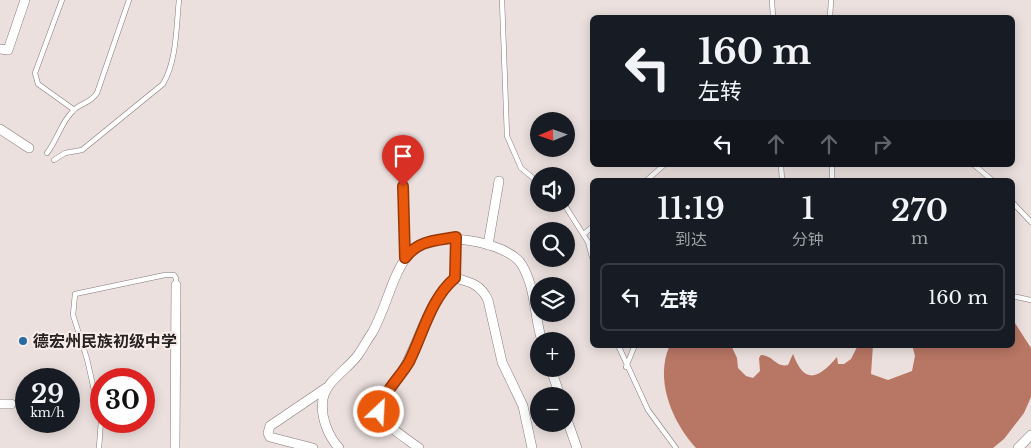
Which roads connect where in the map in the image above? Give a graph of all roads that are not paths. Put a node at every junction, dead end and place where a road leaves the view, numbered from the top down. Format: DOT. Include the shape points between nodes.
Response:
graph roads {
  1 [pos="25,0"];
  2 [pos="62,0"];
  3 [pos="129,0"];
  4 [pos="180,0"];
  5 [pos="502,0"];
  6 [pos="772,0"];
  7 [pos="831,0"];
  8 [pos="773,15"];
  9 [pos="830,15"];
  10 [pos="0,49"];
  11 [pos="73,109"];
  12 [pos="0,129"];
  13 [pos="29,148"];
  14 [pos="47,153"];
  15 [pos="54,160"];
  16 [pos="662,167"];
  17 [pos="976,167"];
  18 [pos="530,176"];
  19 [pos="649,178"];
  20 [pos="990,178"];
  21 [pos="499,181"];
  22 [pos="403,186"];
  23 [pos="1015,205"];
  24 [pos="569,212"];
  25 [pos="1031,222"];
  26 [pos="590,229"];
  27 [pos="584,234"];
  28 [pos="456,237"];
  29 [pos="488,245"];
  30 [pos="590,251"];
  31 [pos="405,258"];
  32 [pos="455,278"];
  33 [pos="176,285"];
  34 [pos="1015,297"];
  35 [pos="1031,300"];
  36 [pos="540,332"];
  37 [pos="619,348"];
  38 [pos="634,348"];
  39 [pos="626,366"];
  40 [pos="90,372"];
  41 [pos="331,385"];
  42 [pos="0,404"];
  43 [pos="10,404"];
  44 [pos="571,432"];
  45 [pos="100,433"];
  46 [pos="1031,435"];
  47 [pos="99,448"];
  48 [pos="175,448"];
  49 [pos="313,448"];
  50 [pos="339,448"];
  51 [pos="419,448"];
  52 [pos="532,448"];
  53 [pos="577,448"];
  54 [pos="676,448"];
  55 [pos="1018,448"];
  1 -- 10 [label="street" via="8,50"];
  2 -- 11 [label="lane" via="35,79"];
  3 -- 11 [label="lane" via="96,93 92,100"];
  4 -- 15 [label="lane" via="170,73 163,84 82,150 65,153"];
  5 -- 18 [label="lane" via="507,136 521,168"];
  6 -- 8 [label="lane"];
  7 -- 9 [label="lane"];
  11 -- 14 [label="lane" via="57,141"];
  12 -- 13 [label="street"];
  16 -- 19 [label="lane"];
  17 -- 20 [label="lane"];
  21 -- 29 [label="street"];
  22 -- 31 [label="street"];
  23 -- 25 [label="lane"];
  24 -- 27 [label="lane"];
  26 -- 27 [label="lane"];
  27 -- 30 [label="lane"];
  28 -- 29 [label="street"];
  28 -- 31 [label="street" via="425,242 412,248"];
  28 -- 32 [label="street"];
  29 -- 36 [label="street" via="521,263 531,285"];
  31 -- 41 [label="street" via="375,327 358,356"];
  32 -- 51 [label="street" via="444,287 409,362 382,400 379,412 383,419"];
  32 -- 52 [label="street" via="476,284 488,300 502,362 523,406"];
  33 -- 40 [label="lane" via="174,275 165,275 75,294 73,314"];
  33 -- 48 [label="street"];
  34 -- 35 [label="lane"];
  37 -- 39 [label="lane"];
  38 -- 39 [label="lane"];
  39 -- 54 [label="lane" via="648,410"];
  41 -- 49 [label="street" via="270,426 270,437"];
  41 -- 50 [label="street" via="323,398 323,411 328,433"];
  42 -- 43 [label="street"];
  44 -- 53 [label="street"];
  45 -- 47 [label="lane"];
  46 -- 55 [label="street"];
}
